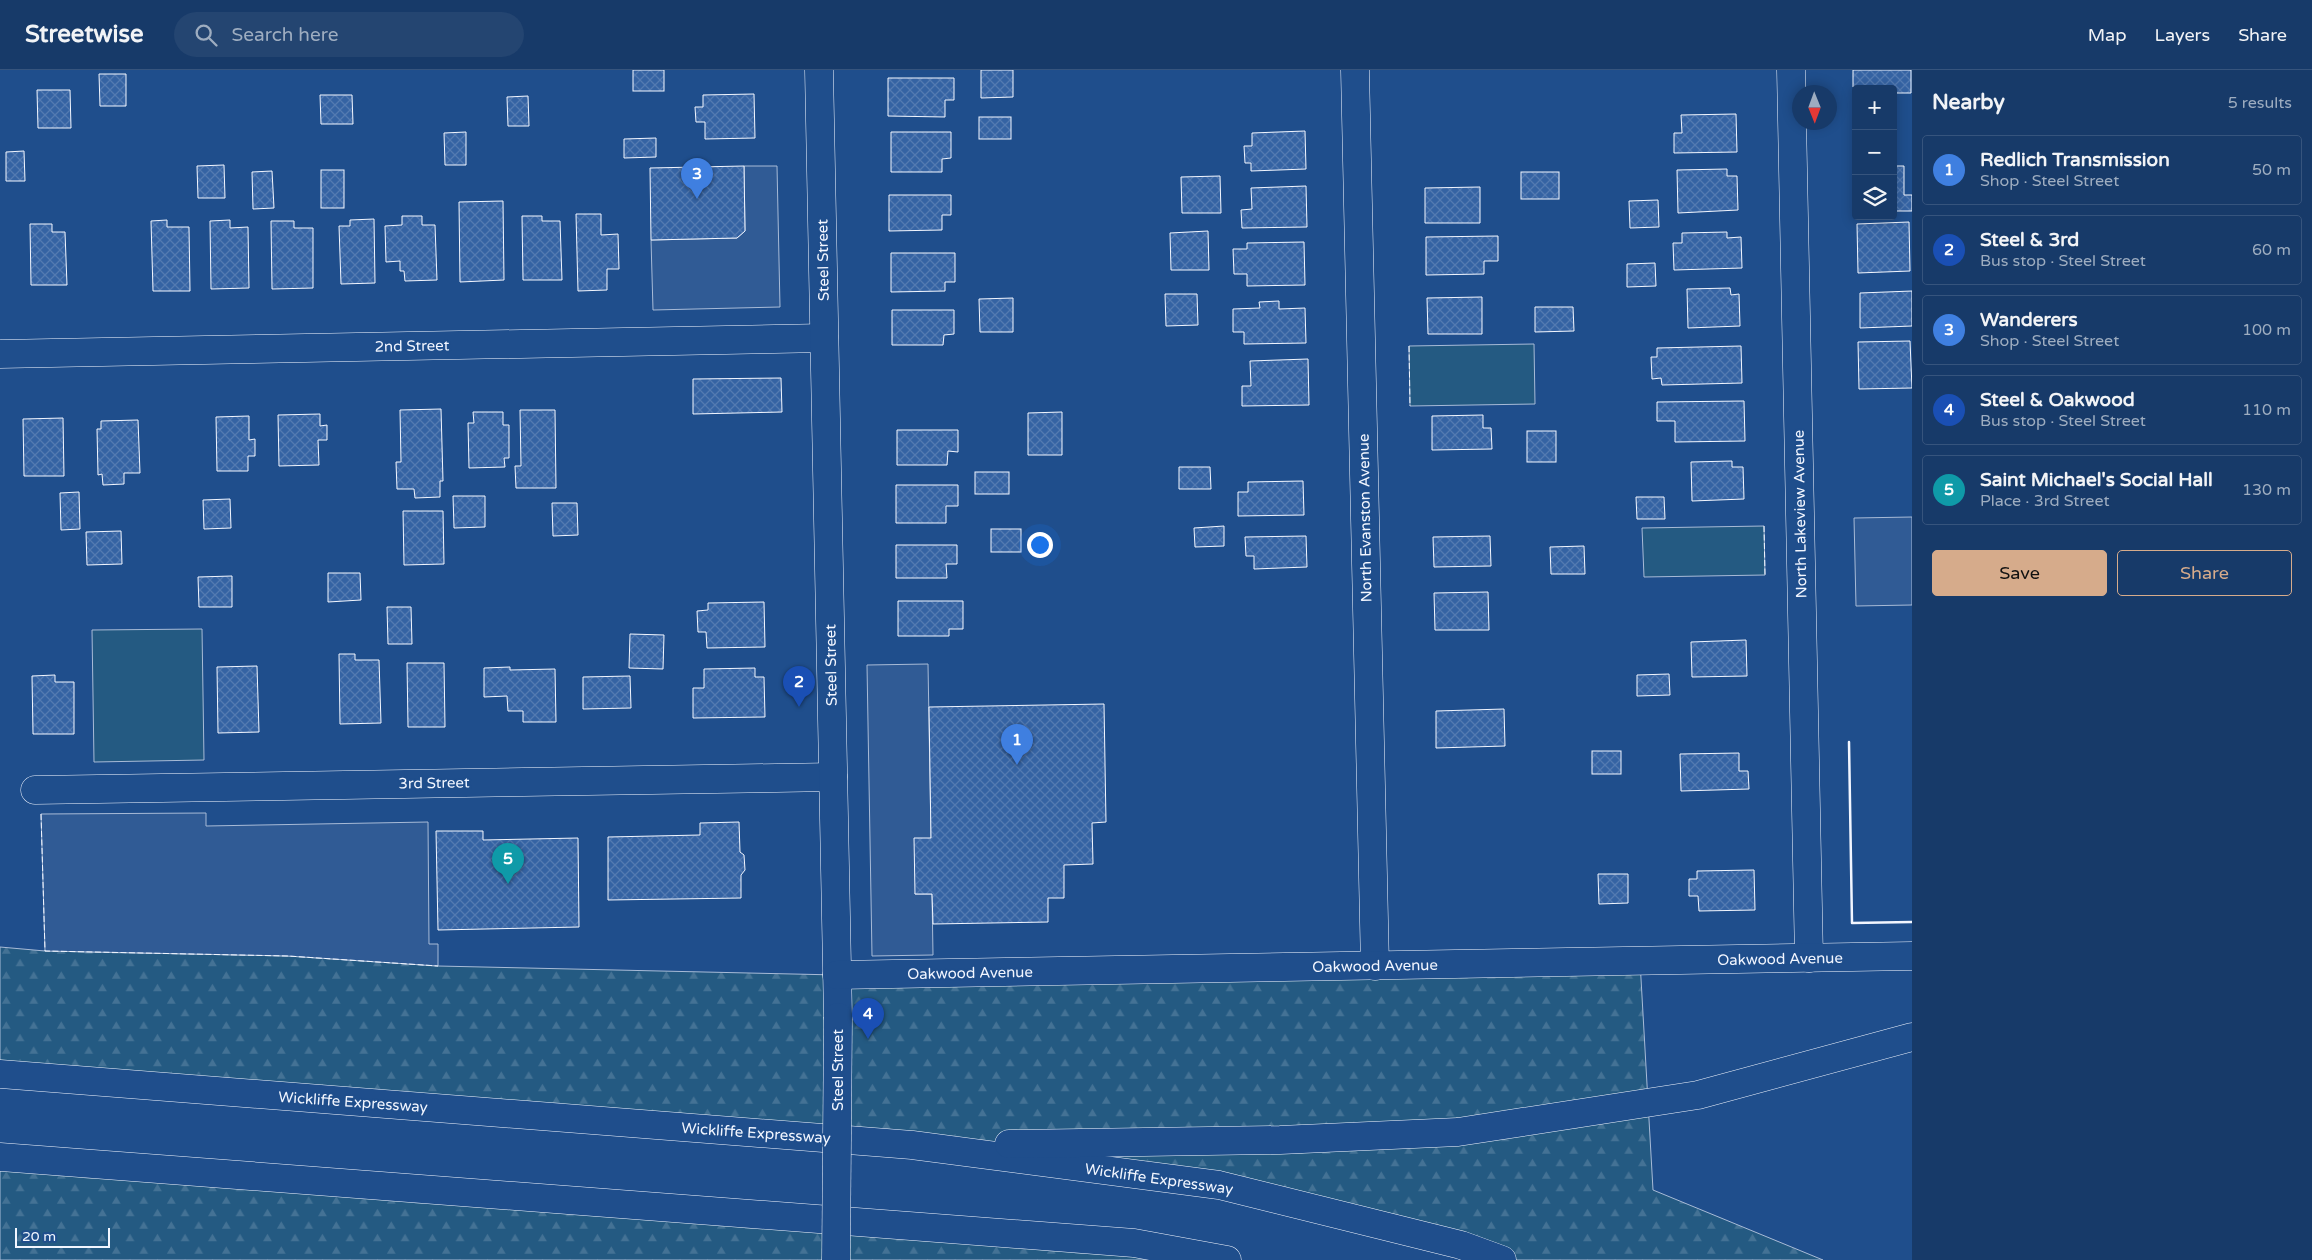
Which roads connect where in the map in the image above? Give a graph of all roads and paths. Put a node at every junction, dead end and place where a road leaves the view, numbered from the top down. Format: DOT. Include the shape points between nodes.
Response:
graph roads {
  1 [pos="819,70"];
  2 [pos="1355,70"];
  3 [pos="1791,70"];
  4 [pos="824,338"];
  5 [pos="0,354"];
  6 [pos="833,777"];
  7 [pos="34,790"];
  8 [pos="1912,956"];
  9 [pos="1809,958"];
  10 [pos="1375,966"];
  11 [pos="837,976"];
  12 [pos="1912,1037"];
  13 [pos="0,1074"];
  14 [pos="912,1146"];
  15 [pos="0,1157"];
  16 [pos="1003,1234"];
  17 [pos="836,1260"];
  18 [pos="1094,1260"];
  19 [pos="1227,1260"];
  20 [pos="1502,1260"];
  1 -- 4 [label="main road, Steel Street"];
  2 -- 10 [label="main road, North Evanston Avenue"];
  3 -- 9 [label="main road, North Lakeview Avenue"];
  4 -- 5 [label="main road, 2nd Street"];
  4 -- 6 [label="main road, Steel Street"];
  6 -- 7 [label="main road, 3rd Street"];
  6 -- 11 [label="main road, Steel Street"];
  8 -- 9 [label="main road, Oakwood Avenue"];
  9 -- 10 [label="main road, Oakwood Avenue"];
  10 -- 11 [label="main road, Oakwood Avenue"];
  11 -- 17 [label="main road, Steel Street, bridge"];
  12 -- 14 [label="main road" via="1698,1095 1458,1132 1280,1140"];
  13 -- 14 [label="main road, Wickliffe Expressway"];
  14 -- 20 [label="main road, Wickliffe Expressway" via="1219,1185 1461,1245"];
  15 -- 16 [label="main road"];
  16 -- 18 [label="main road"];
  16 -- 19 [label="main road" via="1134,1243"];
}
